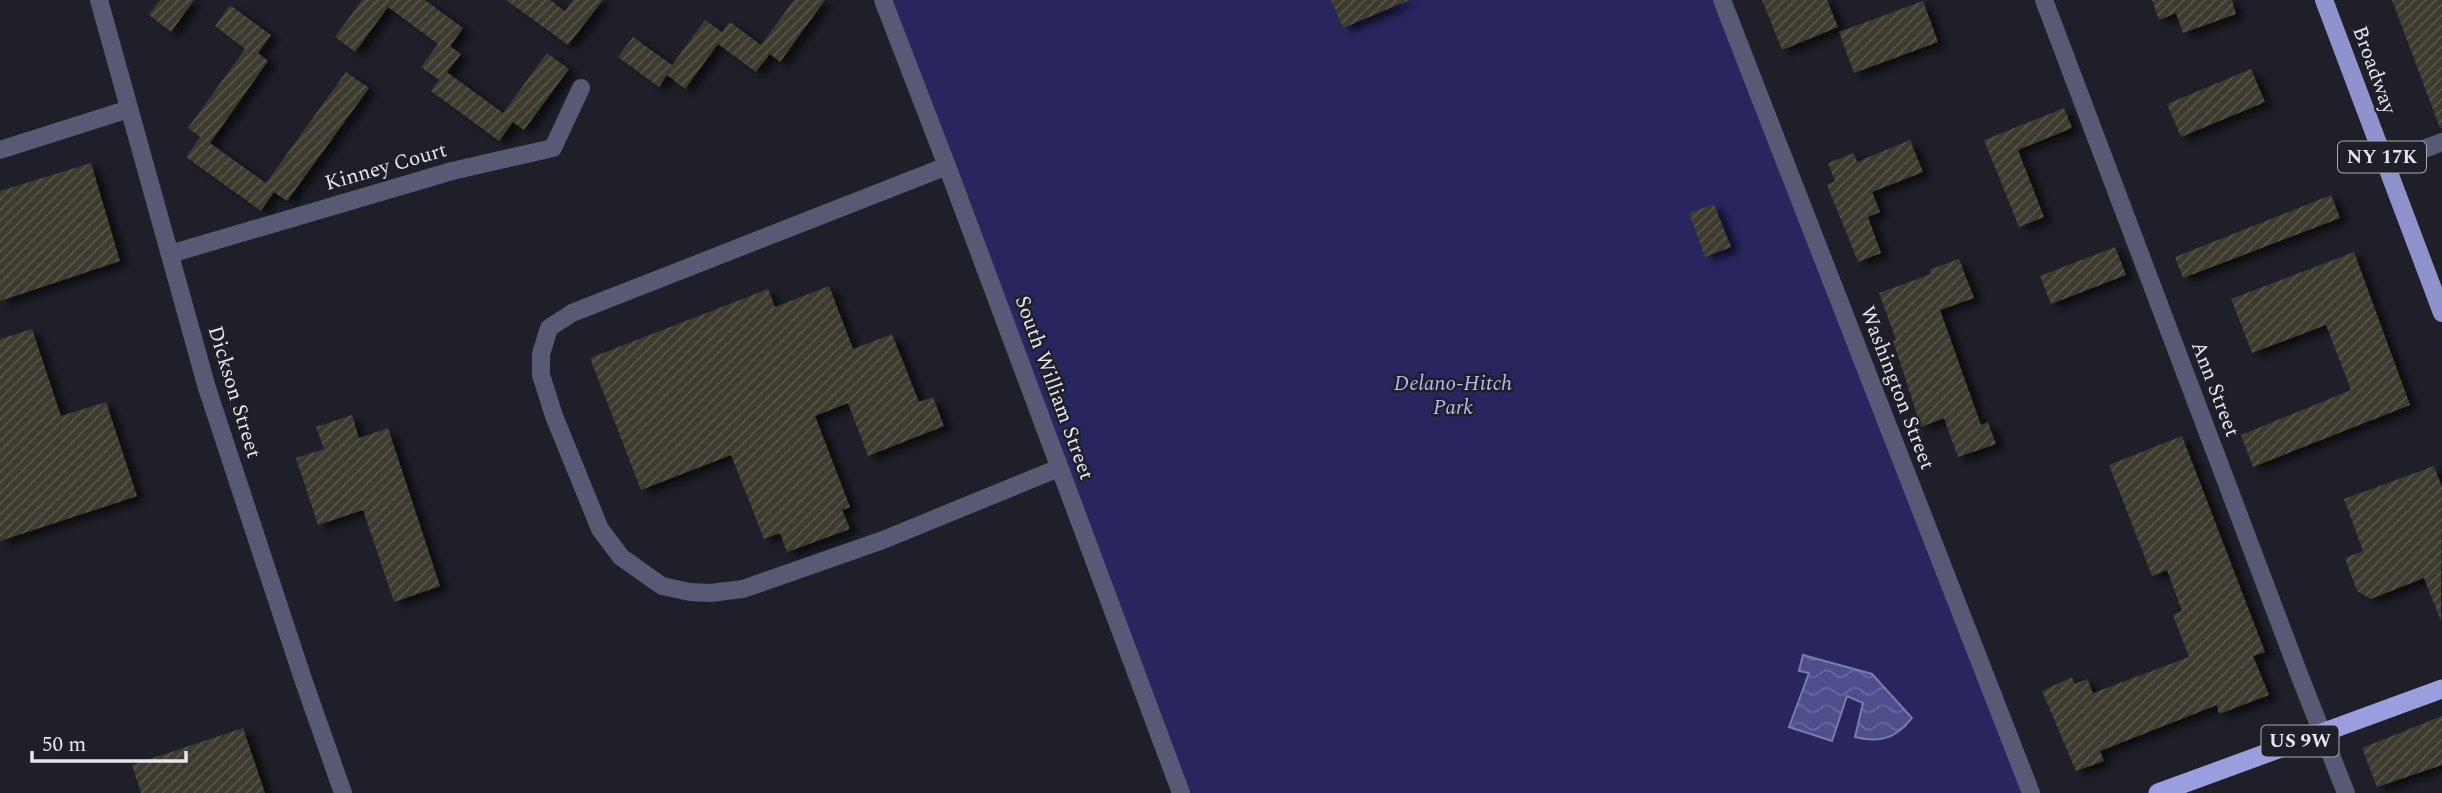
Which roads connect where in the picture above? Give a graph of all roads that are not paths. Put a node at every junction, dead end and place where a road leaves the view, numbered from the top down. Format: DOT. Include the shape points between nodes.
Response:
graph roads {
  1 [pos="99,0"];
  2 [pos="883,0"];
  3 [pos="1722,0"];
  4 [pos="2044,0"];
  5 [pos="2324,0"];
  6 [pos="581,88"];
  7 [pos="129,109"];
  8 [pos="2442,142"];
  9 [pos="0,150"];
  10 [pos="2385,164"];
  11 [pos="947,166"];
  12 [pos="170,254"];
  13 [pos="2442,313"];
  14 [pos="1059,468"];
  15 [pos="2442,689"];
  16 [pos="2323,732"];
  17 [pos="342,793"];
  18 [pos="1181,793"];
  19 [pos="2031,793"];
  20 [pos="2158,793"];
  21 [pos="2346,793"];
  1 -- 7 [label="street, Dickson Street"];
  2 -- 11 [label="street, South William Street"];
  3 -- 19 [label="street, Washington Street"];
  4 -- 16 [label="street, Ann Street"];
  5 -- 10 [label="main road, Broadway / NY 17K"];
  6 -- 12 [label="street, Kinney Court" via="553,148 452,171"];
  7 -- 9 [label="street"];
  7 -- 12 [label="street, Dickson Street"];
  8 -- 10 [label="street"];
  10 -- 13 [label="main road, Broadway / NY 17K"];
  11 -- 14 [label="street, South William Street"];
  11 -- 14 [label="street" via="585,308 549,328 541,354 541,375 554,416 600,529 621,557 662,586 690,592 743,589 883,540"];
  12 -- 17 [label="street, Dickson Street" via="207,387"];
  14 -- 18 [label="street, South William Street"];
  15 -- 16 [label="highway, US 9W"];
  16 -- 20 [label="highway, US 9W"];
  16 -- 21 [label="street, Ann Street"];
}
